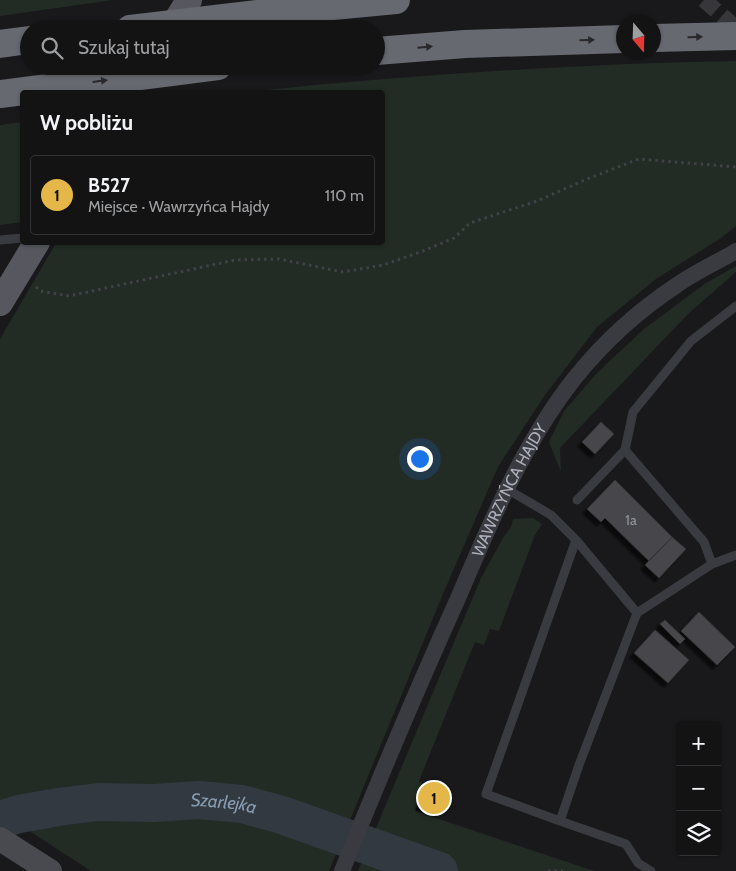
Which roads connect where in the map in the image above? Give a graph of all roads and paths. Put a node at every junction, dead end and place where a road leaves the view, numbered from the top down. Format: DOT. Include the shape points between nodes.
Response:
graph roads {
  1 [pos="189,0"];
  2 [pos="396,0"];
  3 [pos="177,20"];
  4 [pos="206,20"];
  5 [pos="736,36"];
  6 [pos="661,38"];
  7 [pos="616,39"];
  8 [pos="20,41"];
  9 [pos="0,44"];
  10 [pos="385,50"];
  11 [pos="141,75"];
  12 [pos="148,75"];
  13 [pos="31,90"];
  14 [pos="132,90"];
  15 [pos="20,91"];
  16 [pos="0,94"];
  17 [pos="736,167"];
  18 [pos="20,238"];
  19 [pos="0,240"];
  20 [pos="35,245"];
  21 [pos="736,251"];
  22 [pos="20,270"];
  23 [pos="0,303"];
  24 [pos="736,306"];
  25 [pos="626,450"];
  26 [pos="507,489"];
  27 [pos="577,500"];
  28 [pos="576,540"];
  29 [pos="736,555"];
  30 [pos="712,564"];
  31 [pos="637,613"];
  32 [pos="560,821"];
  33 [pos="0,839"];
  34 [pos="45,868"];
  35 [pos="342,870"];
  36 [pos="548,871"];
  37 [pos="563,871"];
  38 [pos="651,871"];
  1 -- 3 [label="main road"];
  2 -- 4 [label="highway, bridge"];
  6 -- 5 [label="highway, one-way"];
  10 -- 7 [label="highway, one-way"];
  8 -- 9 [label="highway"];
  11 -- 14 [label="main road"];
  13 -- 12 [label="highway, one-way, bridge"];
  16 -- 15 [label="highway, one-way, bridge"];
  17 -- 22 [label="path" via="639,159 537,201 470,223 454,238 423,252 383,265 343,272 279,259 235,260 69,296 40,291"];
  18 -- 19 [label="lane"];
  20 -- 22 [label="main road"];
  21 -- 26 [label="street, WAWRZYŃCA HAJDY" via="676,285 633,318 598,351 542,422"];
  22 -- 23 [label="main road"];
  24 -- 25 [label="lane" via="691,341 633,412"];
  25 -- 27 [label="lane"];
  25 -- 30 [label="lane" via="704,542"];
  26 -- 28 [label="lane" via="551,514"];
  26 -- 35 [label="street, WAWRZYŃCA HAJDY" via="404,719"];
  28 -- 31 [label="lane"];
  28 -- 32 [label="lane" via="486,794"];
  29 -- 30 [label="lane"];
  30 -- 31 [label="lane"];
  31 -- 32 [label="lane"];
  32 -- 38 [label="lane" via="626,844 638,863"];
  33 -- 34 [label="street"];
  36 -- 37 [label="path"];
}
